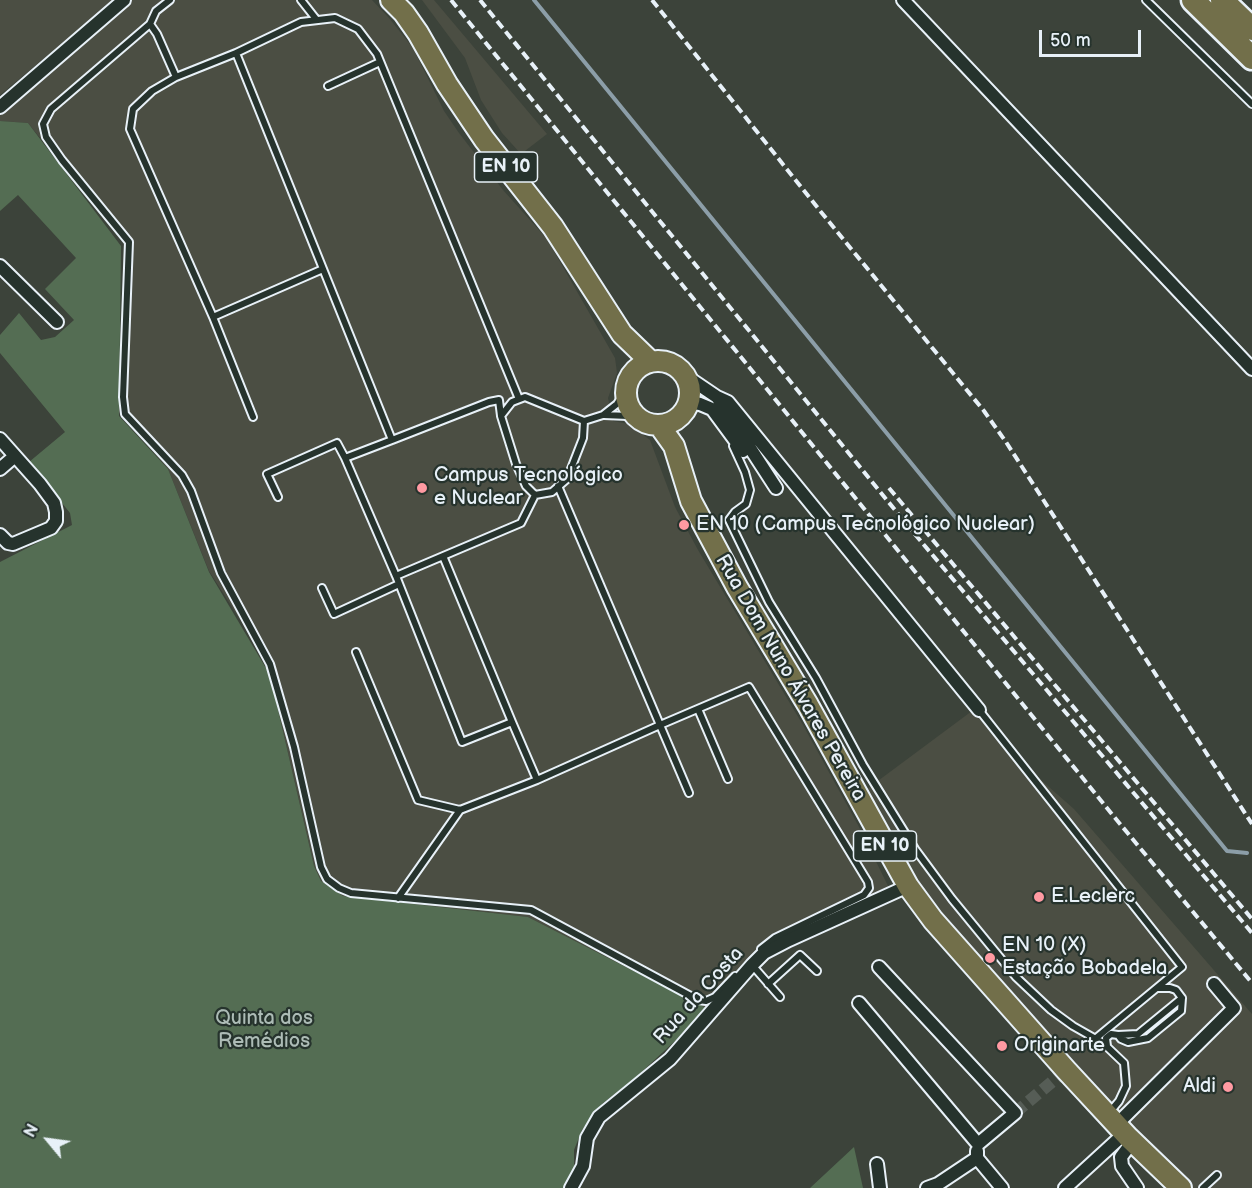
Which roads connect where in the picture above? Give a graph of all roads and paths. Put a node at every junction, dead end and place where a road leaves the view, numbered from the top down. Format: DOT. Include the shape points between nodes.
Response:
graph roads {
  1 [pos="124,0"];
  2 [pos="170,0"];
  3 [pos="301,0"];
  4 [pos="391,0"];
  5 [pos="903,0"];
  6 [pos="1146,0"];
  7 [pos="1193,0"];
  8 [pos="1222,0"];
  9 [pos="316,19"];
  10 [pos="150,24"];
  11 [pos="1252,29"];
  12 [pos="236,53"];
  13 [pos="1252,58"];
  14 [pos="380,62"];
  15 [pos="176,77"];
  16 [pos="328,86"];
  17 [pos="1252,104"];
  18 [pos="0,106"];
  19 [pos="0,266"];
  20 [pos="323,269"];
  21 [pos="213,317"];
  22 [pos="57,322"];
  23 [pos="622,334"];
  24 [pos="650,361"];
  25 [pos="1252,369"];
  26 [pos="686,376"];
  27 [pos="628,384"];
  28 [pos="717,397"];
  29 [pos="519,399"];
  30 [pos="689,402"];
  31 [pos="603,415"];
  32 [pos="501,416"];
  33 [pos="254,417"];
  34 [pos="720,418"];
  35 [pos="584,421"];
  36 [pos="660,422"];
  37 [pos="0,439"];
  38 [pos="392,440"];
  39 [pos="15,456"];
  40 [pos="345,458"];
  41 [pos="0,469"];
  42 [pos="558,486"];
  43 [pos="535,495"];
  44 [pos="278,497"];
  45 [pos="0,535"];
  46 [pos="443,556"];
  47 [pos="396,576"];
  48 [pos="399,584"];
  49 [pos="322,588"];
  50 [pos="356,652"];
  51 [pos="698,709"];
  52 [pos="978,710"];
  53 [pos="512,722"];
  54 [pos="660,725"];
  55 [pos="728,779"];
  56 [pos="537,780"];
  57 [pos="689,793"];
  58 [pos="460,810"];
  59 [pos="908,886"];
  60 [pos="398,898"];
  61 [pos="752,965"];
  62 [pos="879,967"];
  63 [pos="817,971"];
  64 [pos="768,984"];
  65 [pos="1214,984"];
  66 [pos="1156,988"];
  67 [pos="780,997"];
  68 [pos="859,1003"];
  69 [pos="1095,1039"];
  70 [pos="1107,1047"];
  71 [pos="1121,1128"];
  72 [pos="978,1144"];
  73 [pos="977,1158"];
  74 [pos="877,1164"];
  75 [pos="1217,1175"];
  76 [pos="572,1188"];
  77 [pos="880,1188"];
  78 [pos="927,1188"];
  79 [pos="1002,1188"];
  80 [pos="1065,1188"];
  81 [pos="1137,1188"];
  82 [pos="1181,1188"];
  83 [pos="1203,1188"];
  1 -- 18 [label="street"];
  2 -- 10 [label="lane" via="156,11"];
  3 -- 9 [label="lane"];
  4 -- 23 [label="main road, EN 10" via="418,33 484,139 553,227"];
  5 -- 25 [label="street"];
  6 -- 17 [label="lane"];
  7 -- 13 [label="highway"];
  8 -- 11 [label="highway"];
  9 -- 12 [label="lane" via="301,22"];
  9 -- 14 [label="lane" via="335,18 358,28"];
  10 -- 15 [label="lane"];
  10 -- 60 [label="lane" via="51,109 43,124 46,137 129,242 125,414 182,475 221,573 270,664 294,747 321,867 327,879 351,893"];
  12 -- 15 [label="lane"];
  12 -- 20 [label="lane"];
  14 -- 16 [label="lane"];
  14 -- 29 [label="lane"];
  15 -- 21 [label="lane" via="152,91 133,109 130,129"];
  19 -- 22 [label="street"];
  20 -- 21 [label="lane"];
  20 -- 38 [label="lane"];
  21 -- 33 [label="lane"];
  23 -- 24 [label="main road, EN 10"];
  23 -- 27 [label="main road, EN 10"];
  24 -- 26 [label="main road" via="670,363"];
  24 -- 27 [label="main road" via="639,366"];
  26 -- 28 [label="street"];
  26 -- 30 [label="main road"];
  27 -- 31 [label="lane" via="617,404"];
  27 -- 36 [label="main road, EN 10" via="627,405 634,415"];
  28 -- 34 [label="street" via="774,490"];
  28 -- 52 [label="street" via="728,402"];
  29 -- 32 [label="lane"];
  29 -- 35 [label="lane" via="525,397"];
  30 -- 34 [label="street" via="712,409"];
  30 -- 36 [label="main road" via="684,412"];
  31 -- 35 [label="lane"];
  31 -- 36 [label="lane"];
  32 -- 38 [label="lane" via="499,400 489,402"];
  32 -- 43 [label="lane" via="516,464"];
  34 -- 69 [label="lane" via="750,490 746,504 729,520 770,602 862,765 915,849 1016,977 1051,1010"];
  35 -- 42 [label="lane" via="583,438 567,479"];
  36 -- 59 [label="main road, Rua Dom Nuno Álvares Pereira / EN 10" via="674,446 691,501"];
  37 -- 39 [label="street"];
  38 -- 40 [label="lane"];
  39 -- 41 [label="street"];
  39 -- 45 [label="street" via="54,503 56,521 51,528 13,544"];
  40 -- 44 [label="lane" via="337,443 267,474"];
  40 -- 47 [label="lane"];
  42 -- 43 [label="lane" via="552,492"];
  42 -- 54 [label="lane"];
  43 -- 46 [label="lane" via="521,523"];
  46 -- 47 [label="lane"];
  46 -- 53 [label="lane"];
  47 -- 48 [label="lane"];
  48 -- 49 [label="lane" via="334,614"];
  48 -- 53 [label="lane" via="462,742"];
  50 -- 58 [label="lane" via="418,800"];
  51 -- 54 [label="lane"];
  51 -- 55 [label="lane"];
  51 -- 60 [label="lane" via="749,687 869,888 864,895 775,938 715,997 698,1000 531,910"];
  52 -- 66 [label="lane" via="1182,967"];
  53 -- 56 [label="lane"];
  54 -- 56 [label="lane"];
  54 -- 57 [label="lane"];
  56 -- 58 [label="lane"];
  58 -- 60 [label="lane"];
  59 -- 61 [label="street, Rua da Costa" via="789,940 764,953"];
  59 -- 71 [label="main road, Rua Dom Nuno Álvares Pereira / EN 10" via="933,920"];
  61 -- 64 [label="lane"];
  61 -- 76 [label="street, Rua da Costa" via="670,1059 598,1117 587,1138 584,1166"];
  62 -- 72 [label="street" via="1015,1113"];
  63 -- 64 [label="lane" via="800,955"];
  64 -- 67 [label="lane"];
  65 -- 71 [label="street" via="1234,1008"];
  66 -- 69 [label="lane"];
  66 -- 70 [label="lane" via="1176,990 1182,998 1181,1011 1148,1038 1128,1042 1111,1034 1106,1038"];
  68 -- 72 [label="street"];
  69 -- 70 [label="lane"];
  70 -- 71 [label="lane" via="1124,1063 1126,1086 1119,1101"];
  71 -- 80 [label="street"];
  71 -- 81 [label="street" via="1122,1166"];
  71 -- 82 [label="main road, Rua Dom Nuno Álvares Pereira / EN 10"];
  72 -- 73 [label="street"];
  73 -- 78 [label="street"];
  73 -- 79 [label="street"];
  74 -- 77 [label="street"];
  75 -- 83 [label="lane"];
}
